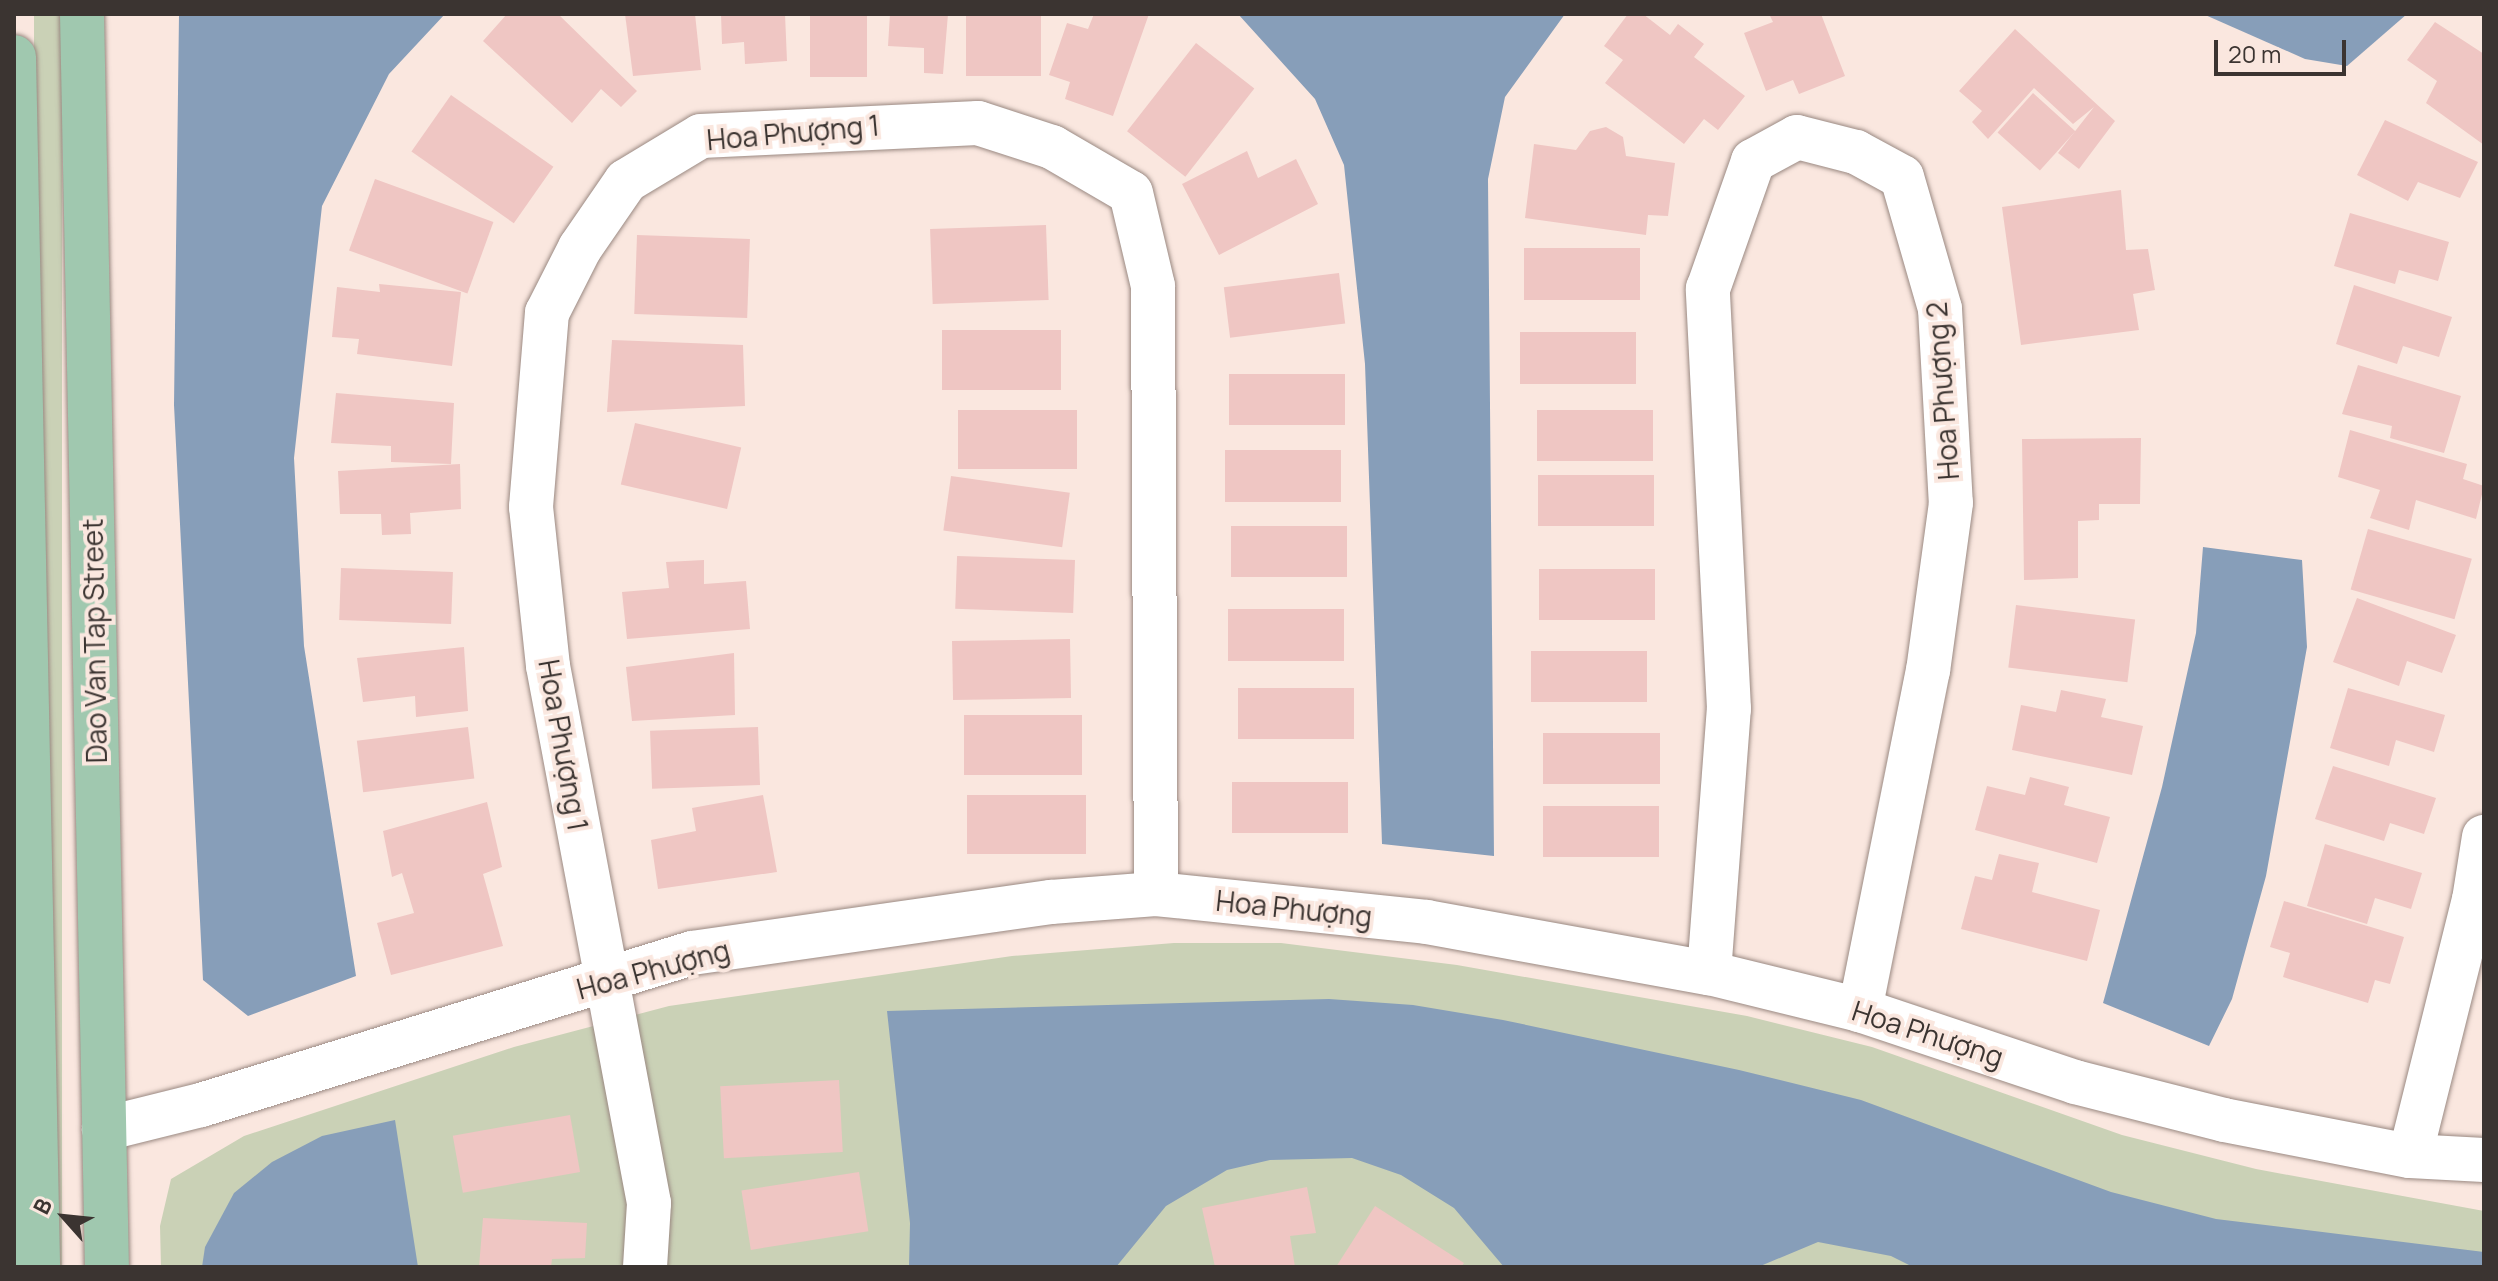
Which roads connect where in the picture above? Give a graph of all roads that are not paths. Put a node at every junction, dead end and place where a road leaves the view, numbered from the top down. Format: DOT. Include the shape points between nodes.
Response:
graph roads {
  1 [pos="82,14"];
  2 [pos="14,57"];
  3 [pos="2484,837"];
  4 [pos="1156,894"];
  5 [pos="1709,973"];
  6 [pos="609,979"];
  7 [pos="1860,1010"];
  8 [pos="104,1129"];
  9 [pos="2410,1156"];
  10 [pos="2484,1160"];
  11 [pos="38,1267"];
  12 [pos="107,1267"];
  13 [pos="645,1267"];
  1 -- 8 [label="main road, Dao Van Tap Street"];
  2 -- 11 [label="main road"];
  3 -- 9 [label="street" via="2474,900"];
  4 -- 5 [label="street, Hoa Phượng" via="1427,922"];
  4 -- 6 [label="street, Hoa Phượng" via="868,926 692,953"];
  4 -- 6 [label="street, Hoa Phượng 1" via="1153,286 1131,193 1052,147 978,123 701,136 626,181 580,248 547,313 531,507 548,666"];
  5 -- 7 [label="street, Hoa Phượng"];
  5 -- 7 [label="street, Hoa Phượng 2" via="1729,709 1708,289 1753,161 1797,137 1856,152 1902,177 1940,309 1951,503 1928,670"];
  6 -- 8 [label="street, Hoa Phượng" via="201,1105"];
  6 -- 13 [label="street, Hoa Phượng 1" via="649,1203"];
  7 -- 9 [label="street, Hoa Phượng" via="2075,1082 2224,1120"];
  8 -- 12 [label="main road, Dao Van Tap Street"];
  9 -- 10 [label="street, Hoa Phượng"];
}
